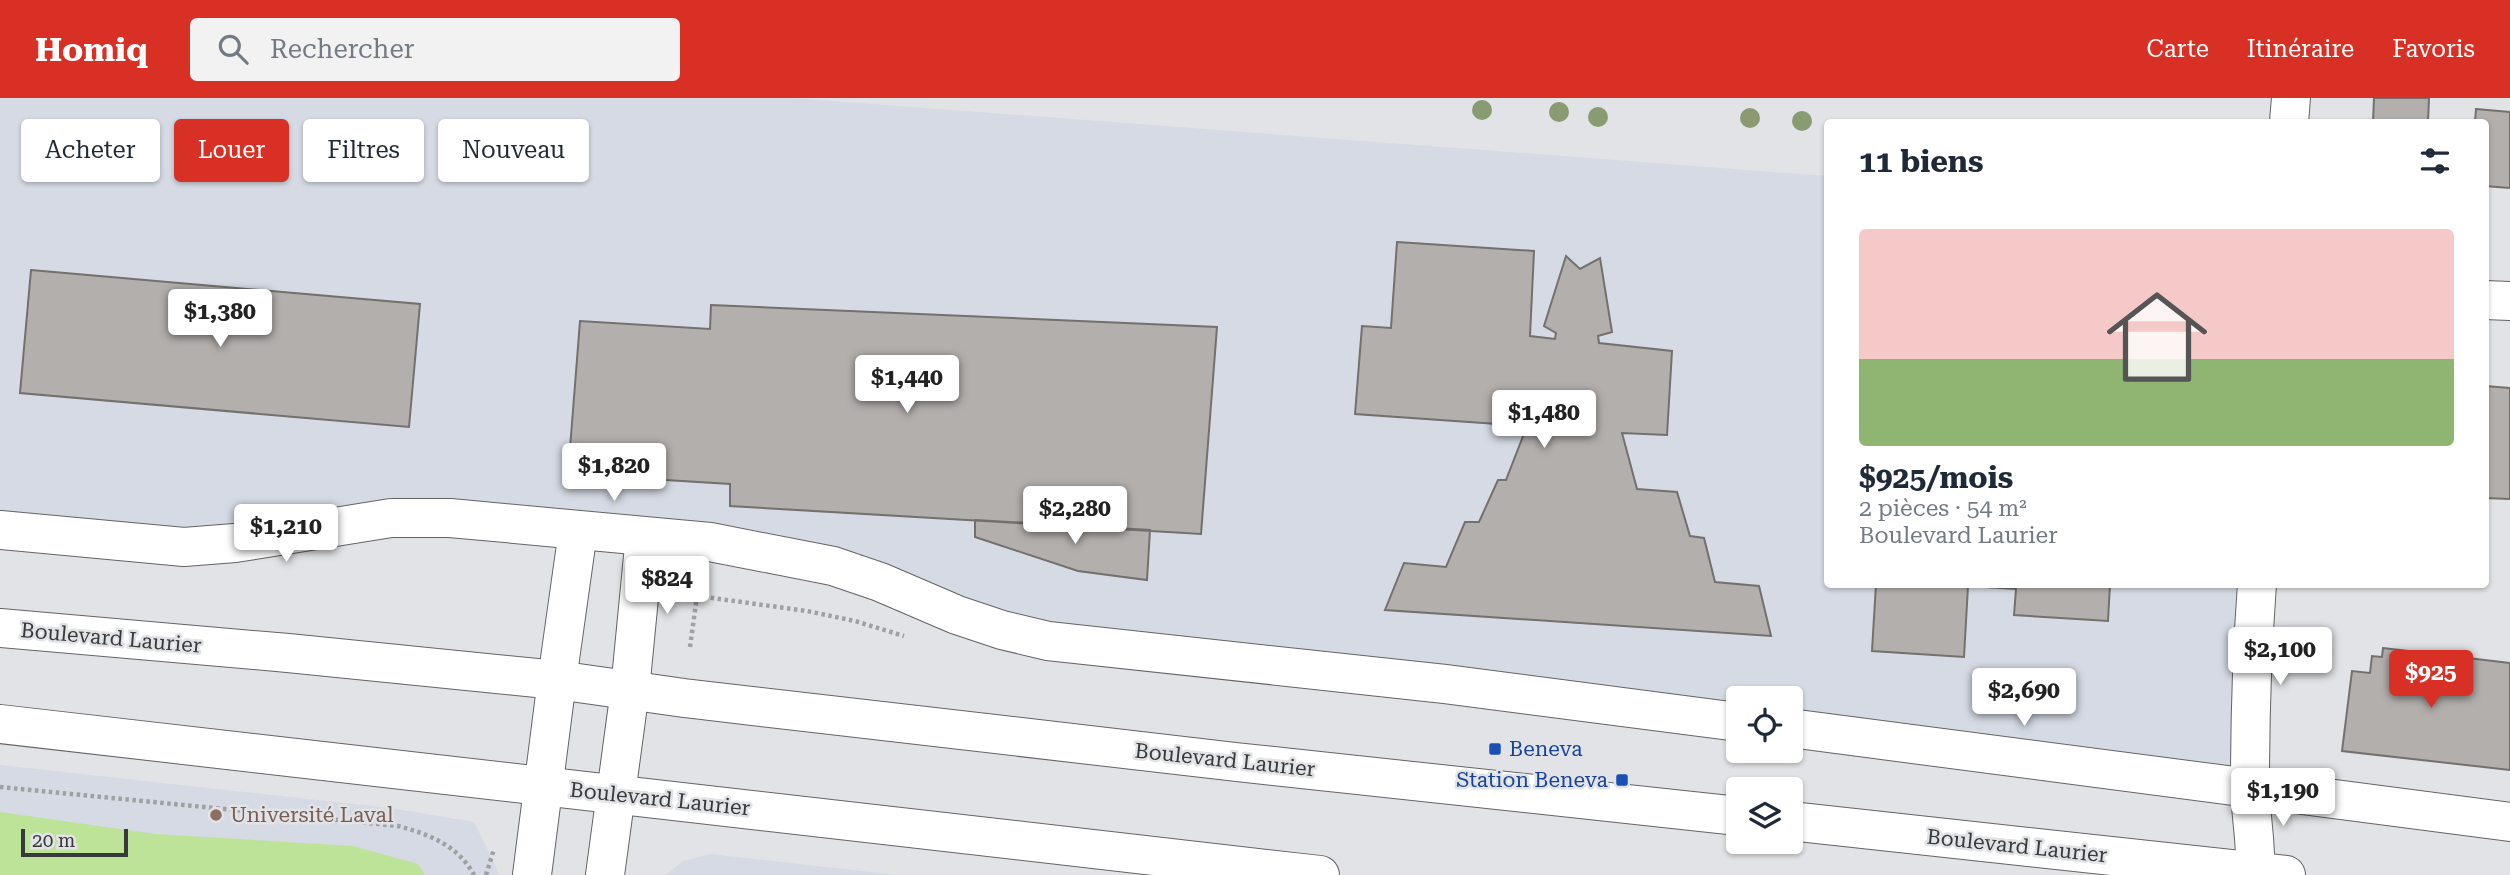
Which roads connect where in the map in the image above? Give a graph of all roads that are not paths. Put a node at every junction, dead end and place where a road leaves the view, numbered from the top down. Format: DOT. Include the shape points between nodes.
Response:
graph roads {
  1 [pos="2291,98"];
  2 [pos="2289,119"];
  3 [pos="2489,300"];
  4 [pos="2510,301"];
  5 [pos="0,530"];
  6 [pos="578,531"];
  7 [pos="645,536"];
  8 [pos="2257,588"];
  9 [pos="0,628"];
  10 [pos="557,680"];
  11 [pos="630,690"];
  12 [pos="1726,720"];
  13 [pos="0,724"];
  14 [pos="1803,731"];
  15 [pos="542,786"];
  16 [pos="2250,788"];
  17 [pos="617,794"];
  18 [pos="1726,815"];
  19 [pos="1803,822"];
  20 [pos="2510,822"];
  21 [pos="2266,874"];
  22 [pos="533,875"];
  23 [pos="605,875"];
  24 [pos="1320,875"];
  1 -- 2 [label="main road"];
  3 -- 4 [label="main road"];
  5 -- 6 [label="main road" via="184,547 391,518 450,518"];
  6 -- 7 [label="main road"];
  6 -- 10 [label="main road"];
  7 -- 11 [label="main road"];
  7 -- 12 [label="main road" via="710,542 833,566 957,615 1048,640"];
  8 -- 16 [label="main road"];
  9 -- 10 [label="main road, Boulevard Laurier"];
  10 -- 11 [label="main road, Boulevard Laurier"];
  10 -- 15 [label="main road"];
  11 -- 17 [label="main road"];
  11 -- 18 [label="main road, Boulevard Laurier"];
  13 -- 15 [label="main road, Boulevard Laurier"];
  14 -- 16 [label="main road"];
  15 -- 17 [label="main road, Boulevard Laurier"];
  15 -- 22 [label="main road"];
  16 -- 20 [label="main road"];
  16 -- 21 [label="main road"];
  17 -- 23 [label="main road"];
  17 -- 24 [label="main road, Boulevard Laurier"];
  19 -- 21 [label="main road, Boulevard Laurier"];
}
